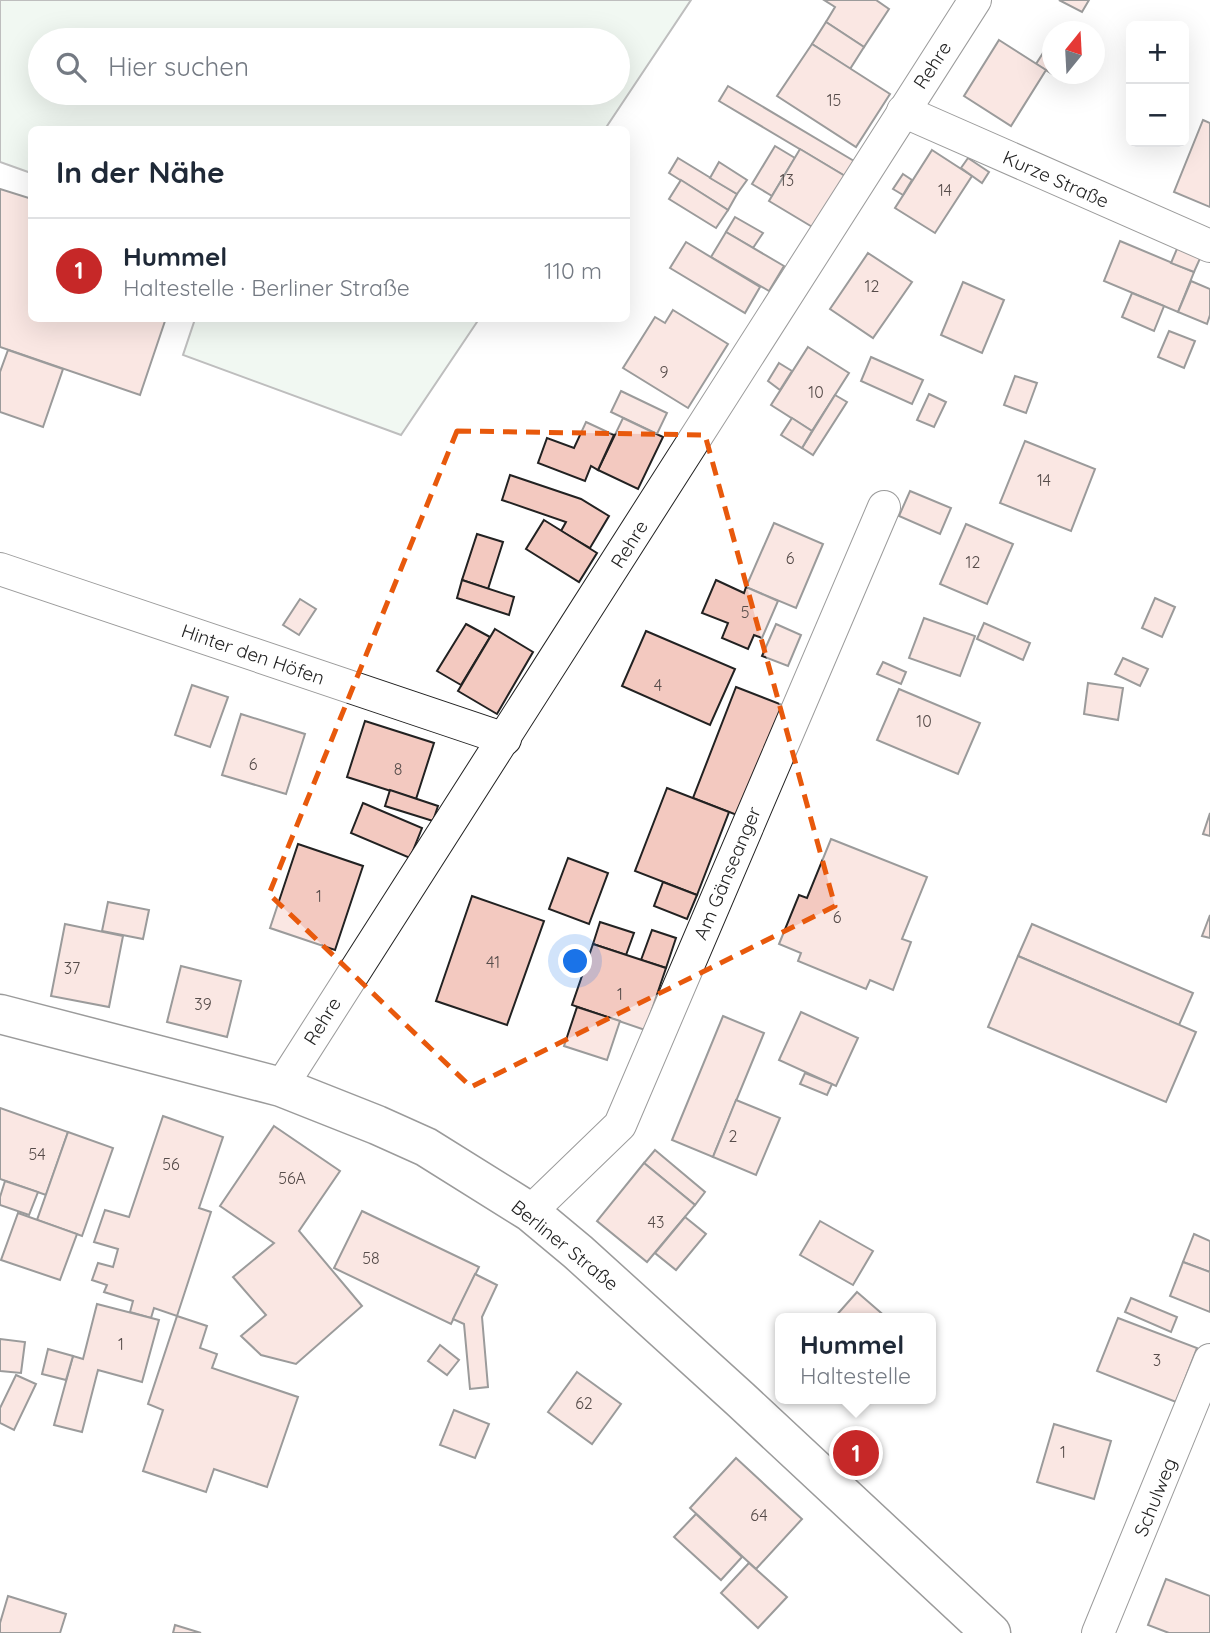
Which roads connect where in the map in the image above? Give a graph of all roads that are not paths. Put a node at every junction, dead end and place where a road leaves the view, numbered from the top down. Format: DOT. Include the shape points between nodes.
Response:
graph roads {
  1 [pos="975,0"];
  2 [pos="903,111"];
  3 [pos="1210,246"];
  4 [pos="884,507"];
  5 [pos="0,569"];
  6 [pos="505,739"];
  7 [pos="0,1014"];
  8 [pos="281,1087"];
  9 [pos="530,1212"];
  10 [pos="1210,1360"];
  11 [pos="991,1633"];
  12 [pos="1098,1633"];
  1 -- 2 [label="street, Rehre"];
  2 -- 3 [label="street, Kurze Straße"];
  2 -- 6 [label="street, Rehre"];
  4 -- 9 [label="street, Am Gänseanger" via="620,1125"];
  5 -- 6 [label="street, Hinter den Höfen"];
  6 -- 8 [label="street, Rehre"];
  7 -- 8 [label="main road, Berliner Straße"];
  8 -- 9 [label="main road, Berliner Straße" via="426,1147"];
  9 -- 11 [label="main road, Berliner Straße"];
  10 -- 12 [label="street, Schulweg"];
}
